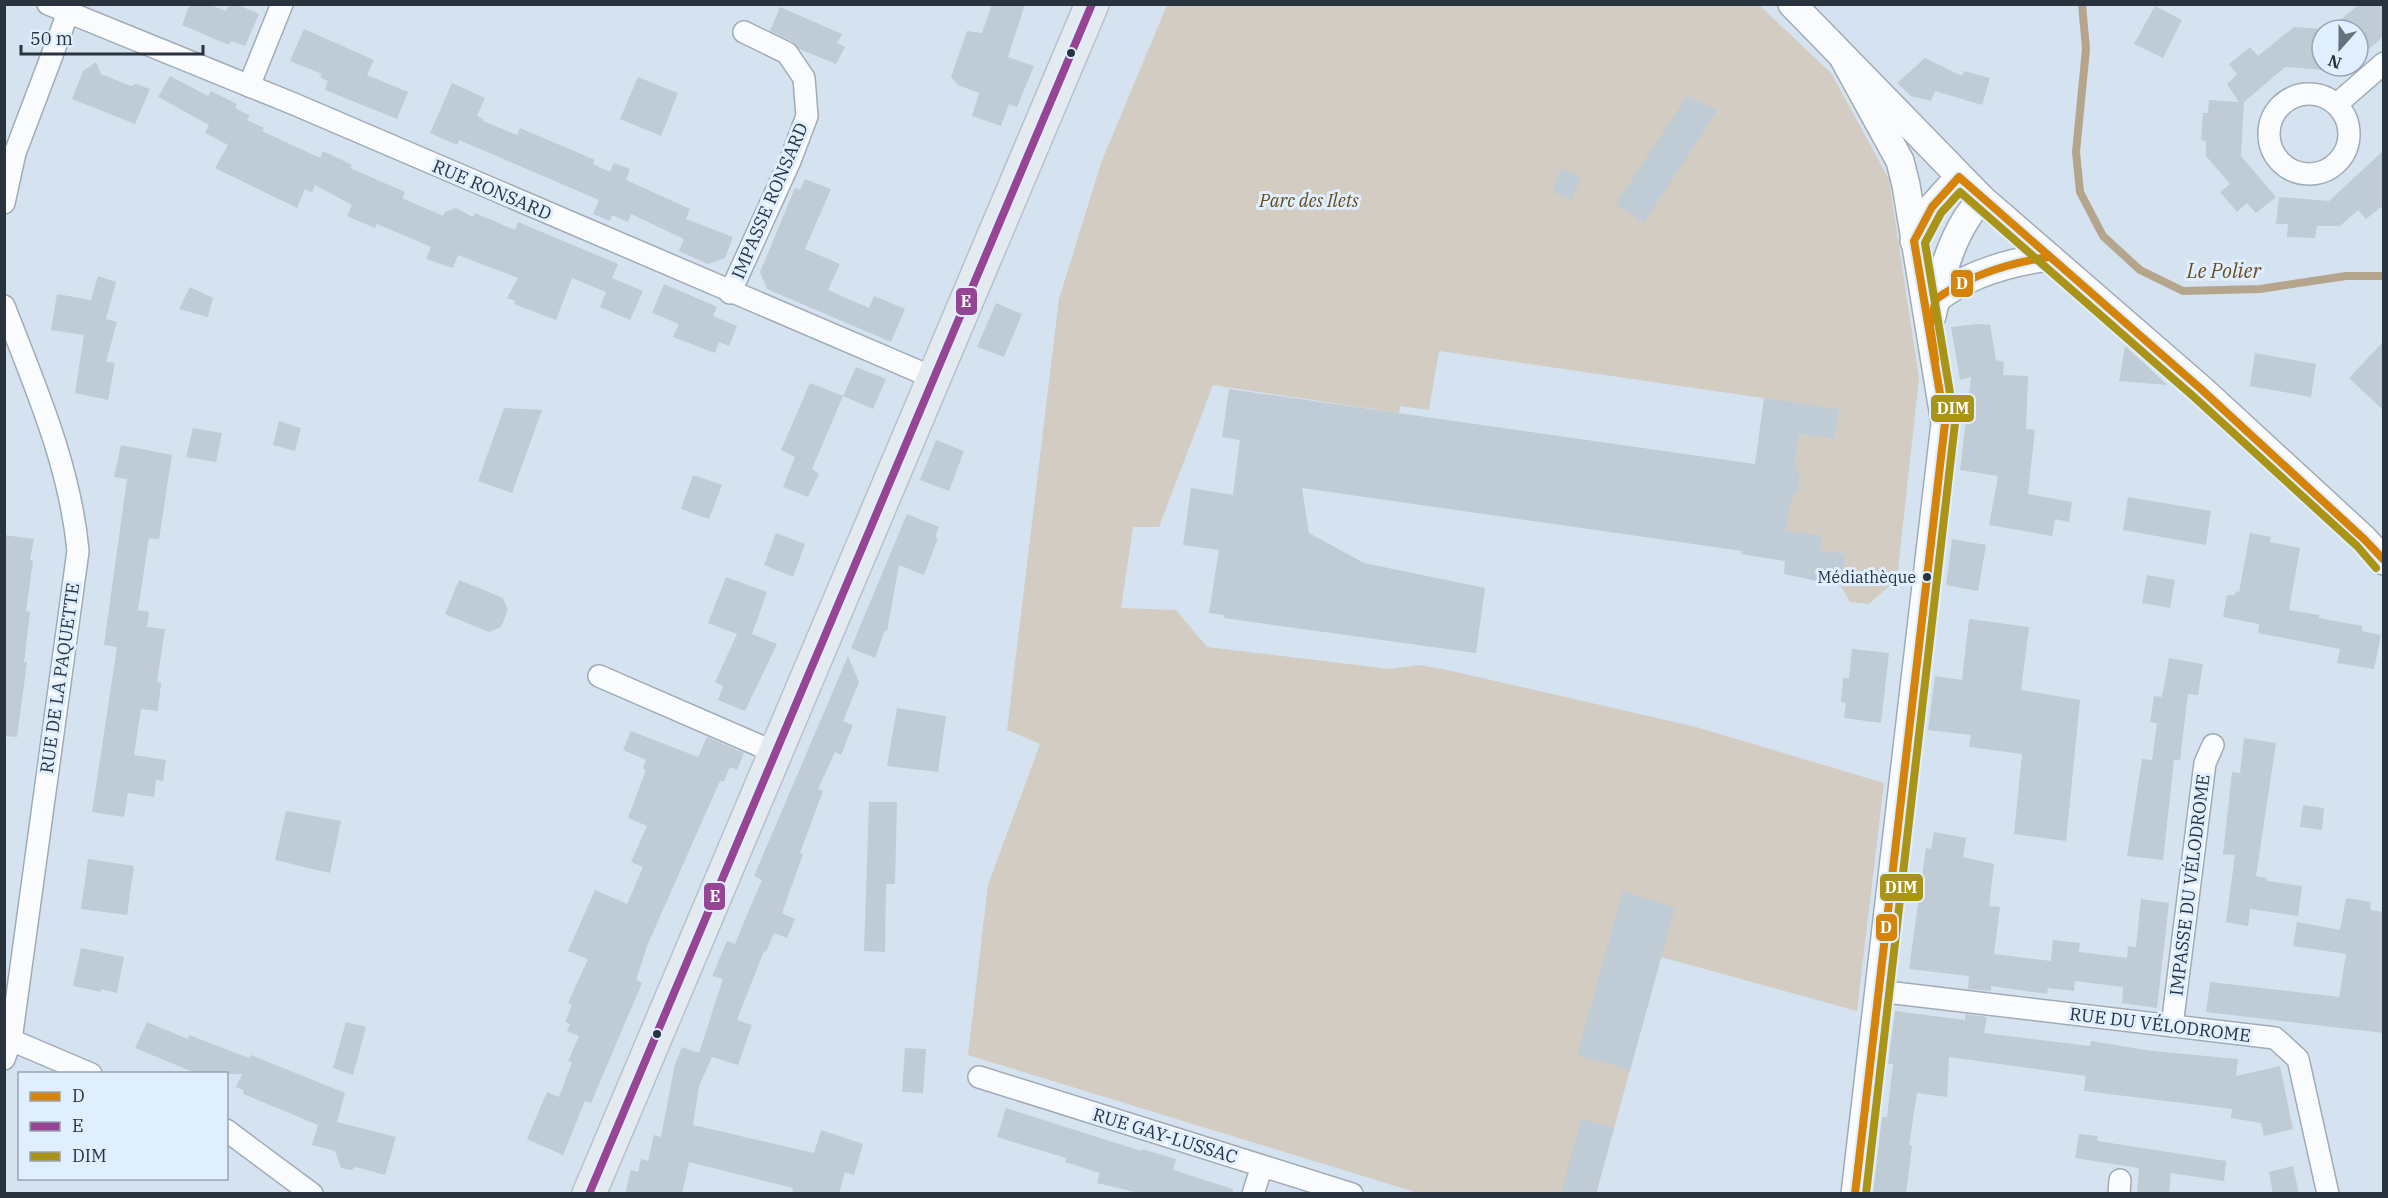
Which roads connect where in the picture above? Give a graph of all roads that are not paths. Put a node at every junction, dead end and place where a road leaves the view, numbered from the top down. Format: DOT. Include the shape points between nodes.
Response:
graph roads {
  1 [pos="48,4"];
  2 [pos="282,4"];
  3 [pos="1092,4"];
  4 [pos="1792,4"];
  5 [pos="68,13"];
  6 [pos="744,32"];
  7 [pos="1844,59"];
  8 [pos="2384,63"];
  9 [pos="249,86"];
  10 [pos="2337,104"];
  11 [pos="1959,177"];
  12 [pos="1982,199"];
  13 [pos="4,203"];
  14 [pos="1914,241"];
  15 [pos="2049,257"];
  16 [pos="730,293"];
  17 [pos="1936,299"];
  18 [pos="4,306"];
  19 [pos="1930,326"];
  20 [pos="934,378"];
  21 [pos="2384,561"];
  22 [pos="599,676"];
  23 [pos="2213,745"];
  24 [pos="774,752"];
  25 [pos="1878,992"];
  26 [pos="2172,1026"];
  27 [pos="8,1050"];
  28 [pos="84,1072"];
  29 [pos="978,1077"];
  30 [pos="228,1131"];
  31 [pos="1262,1166"];
  32 [pos="312,1194"];
  33 [pos="589,1194"];
  34 [pos="1253,1194"];
  35 [pos="1352,1194"];
  36 [pos="1856,1194"];
  37 [pos="2328,1194"];
  1 -- 5 [label="street, RUE RONSARD"];
  2 -- 9 [label="street"];
  3 -- 20 [label="main road"];
  4 -- 7 [label="street"];
  5 -- 9 [label="street, RUE RONSARD"];
  5 -- 13 [label="street" via="15,153"];
  6 -- 16 [label="street, IMPASSE RONSARD" via="787,54 804,78 807,116"];
  7 -- 11 [label="street"];
  7 -- 14 [label="street" via="1900,161"];
  8 -- 10 [label="street"];
  9 -- 16 [label="street, RUE RONSARD"];
  11 -- 12 [label="street"];
  11 -- 14 [label="street" via="1932,207"];
  12 -- 15 [label="street"];
  12 -- 17 [label="street" via="1968,213"];
  14 -- 19 [label="street"];
  15 -- 17 [label="street" via="2018,261 1960,283"];
  15 -- 21 [label="street" via="2201,389"];
  16 -- 20 [label="street, RUE RONSARD"];
  17 -- 19 [label="street"];
  18 -- 27 [label="street, RUE DE LA PAQUETTE" via="55,440 75,517 78,551"];
  19 -- 25 [label="street" via="1945,423"];
  20 -- 24 [label="main road"];
  22 -- 24 [label="street"];
  23 -- 26 [label="street, IMPASSE DU VÉLODROME" via="2205,763"];
  24 -- 33 [label="main road"];
  25 -- 26 [label="street, RUE DU VÉLODROME"];
  25 -- 36 [label="street"];
  26 -- 37 [label="street, RUE DU VÉLODROME" via="2275,1038 2298,1059"];
  27 -- 28 [label="street"];
  29 -- 31 [label="street, RUE GAY-LUSSAC"];
  30 -- 32 [label="street"];
  31 -- 34 [label="street"];
  31 -- 35 [label="street, RUE GAY-LUSSAC"];
}
